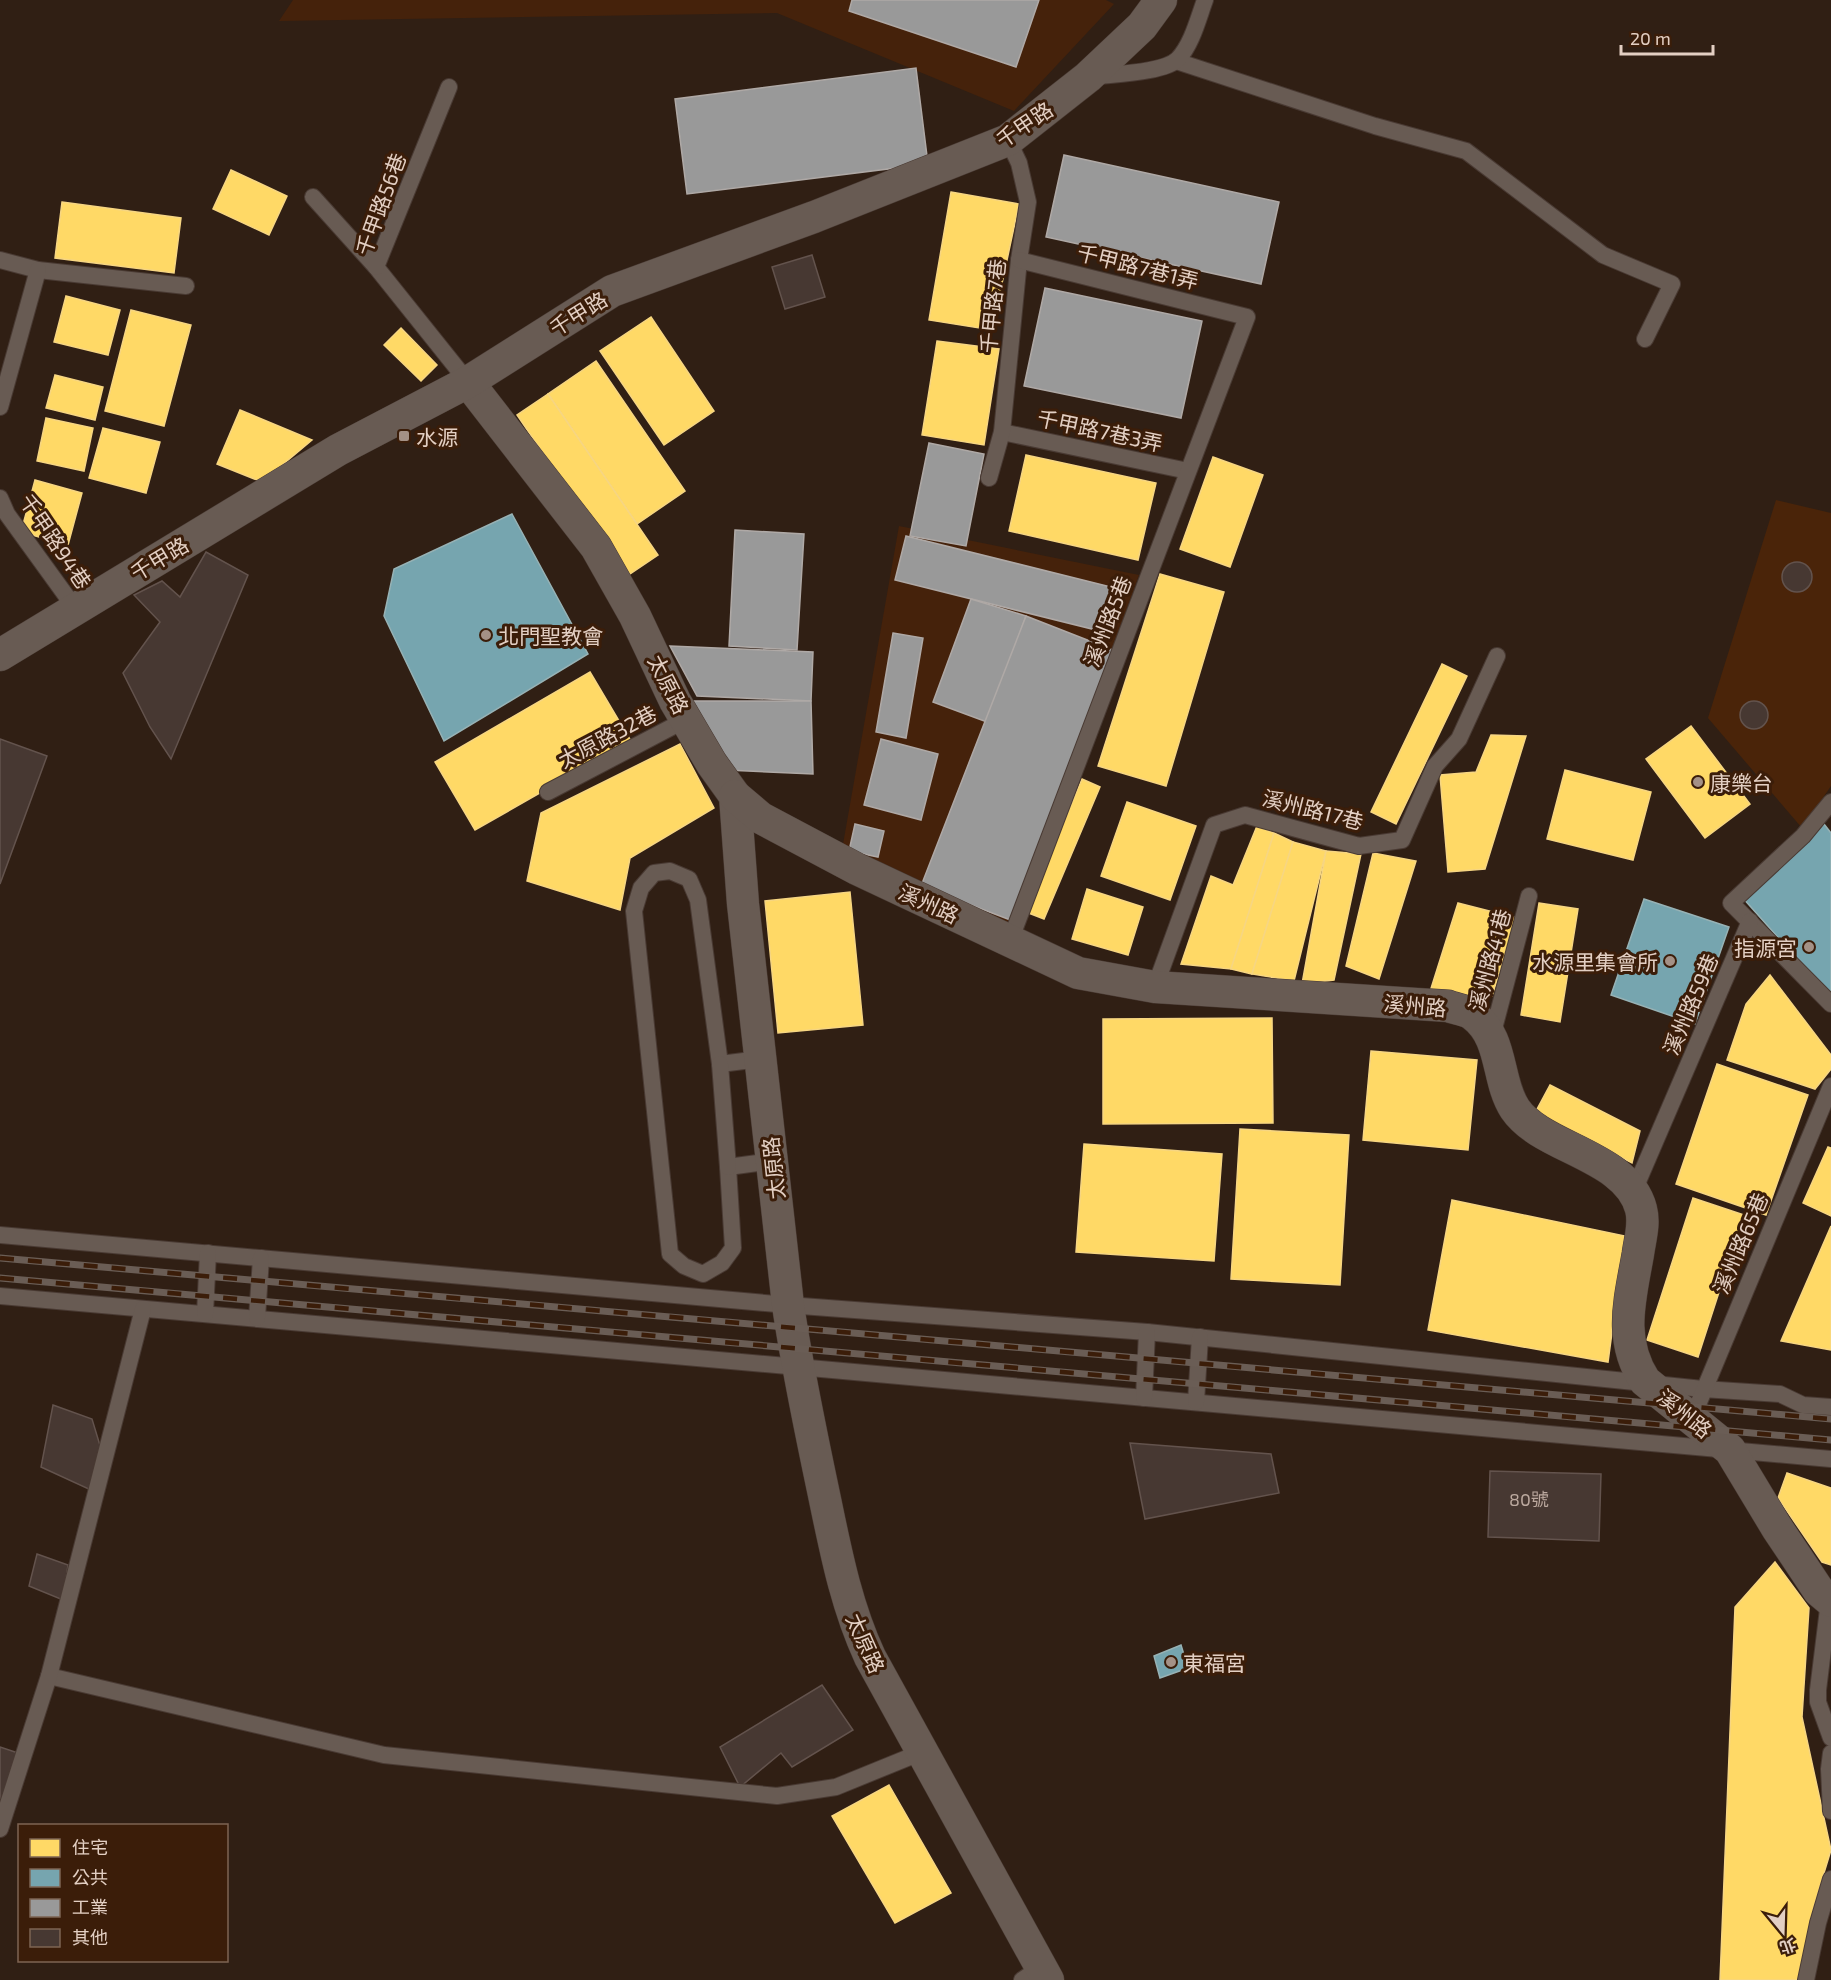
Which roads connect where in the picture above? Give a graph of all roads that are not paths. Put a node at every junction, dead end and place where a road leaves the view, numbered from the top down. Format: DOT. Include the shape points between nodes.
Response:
graph roads {
  1 [pos="1161,0"];
  2 [pos="1203,5"];
  3 [pos="1176,61"];
  4 [pos="1088,77"];
  5 [pos="449,87"];
  6 [pos="1008,140"];
  7 [pos="313,197"];
  8 [pos="0,260"];
  9 [pos="1019,260"];
  10 [pos="376,267"];
  11 [pos="38,270"];
  12 [pos="186,286"];
  13 [pos="1247,316"];
  14 [pos="1645,339"];
  15 [pos="468,382"];
  16 [pos="0,408"];
  17 [pos="1002,432"];
  18 [pos="1188,471"];
  19 [pos="990,478"];
  20 [pos="0,498"];
  21 [pos="75,608"];
  22 [pos="0,655"];
  23 [pos="1497,656"];
  24 [pos="687,719"];
  25 [pos="548,792"];
  26 [pos="735,796"];
  27 [pos="1831,802"];
  28 [pos="1529,896"];
  29 [pos="1750,921"];
  30 [pos="1010,941"];
  31 [pos="1155,987"];
  32 [pos="1831,1004"];
  33 [pos="1492,1036"];
  34 [pos="760,1059"];
  35 [pos="720,1064"];
  36 [pos="1831,1086"];
  37 [pos="772,1161"];
  38 [pos="728,1167"];
  39 [pos="1633,1192"];
  40 [pos="0,1235"];
  41 [pos="208,1253"];
  42 [pos="261,1258"];
  43 [pos="0,1296"];
  44 [pos="788,1305"];
  45 [pos="143,1309"];
  46 [pos="205,1314"];
  47 [pos="256,1318"];
  48 [pos="1147,1332"];
  49 [pos="1200,1337"];
  50 [pos="797,1367"];
  51 [pos="1645,1381"];
  52 [pos="1703,1389"];
  53 [pos="1144,1398"];
  54 [pos="1196,1402"];
  55 [pos="1831,1407"];
  56 [pos="1692,1419"];
  57 [pos="1730,1450"];
  58 [pos="1831,1459"];
  59 [pos="1830,1601"];
  60 [pos="49,1676"];
  61 [pos="1831,1738"];
  62 [pos="922,1752"];
  63 [pos="1831,1753"];
  64 [pos="1831,1811"];
  65 [pos="0,1829"];
  66 [pos="1831,1879"];
  67 [pos="1037,1976"];
  68 [pos="1806,1980"];
  1 -- 4 [label="street, 千甲路" via="1142,26"];
  2 -- 3 [label="lane"];
  3 -- 4 [label="lane" via="1155,69"];
  3 -- 14 [label="lane" via="1375,126 1466,151 1603,255 1672,284"];
  4 -- 6 [label="street, 千甲路"];
  5 -- 10 [label="lane, 千甲路56巷"];
  6 -- 9 [label="lane, 千甲路7巷" via="1019,163 1028,202"];
  6 -- 15 [label="street, 千甲路" via="612,291"];
  7 -- 10 [label="lane"];
  8 -- 11 [label="lane"];
  9 -- 13 [label="lane, 千甲路7巷1弄"];
  9 -- 17 [label="lane, 千甲路7巷"];
  10 -- 15 [label="lane, 千甲路56巷"];
  11 -- 12 [label="lane"];
  11 -- 16 [label="lane"];
  13 -- 18 [label="lane, 溪州路5巷"];
  15 -- 21 [label="street, 千甲路" via="338,450"];
  15 -- 24 [label="street, 太原路" via="596,547"];
  17 -- 18 [label="lane, 千甲路7巷3弄"];
  17 -- 19 [label="lane, 千甲路7巷"];
  18 -- 30 [label="lane, 溪州路5巷"];
  20 -- 21 [label="lane, 千甲路94巷" via="7,514"];
  21 -- 22 [label="street, 千甲路"];
  23 -- 31 [label="lane, 溪州路17巷" via="1459,739 1435,766 1402,840 1359,846 1245,815 1214,825"];
  24 -- 25 [label="lane, 太原路32巷"];
  24 -- 26 [label="street, 太原路"];
  26 -- 30 [label="street, 溪州路" via="761,818 857,869"];
  26 -- 34 [label="street, 太原路"];
  27 -- 29 [label="lane" via="1803,836 1731,903"];
  28 -- 33 [label="lane, 溪州路41巷"];
  29 -- 32 [label="lane"];
  29 -- 39 [label="lane, 溪州路59巷"];
  30 -- 31 [label="street, 溪州路" via="1078,973"];
  31 -- 33 [label="street, 溪州路" via="1448,1006 1473,1015"];
  33 -- 39 [label="street, 溪州路" via="1507,1095 1516,1111 1533,1126 1608,1169"];
  34 -- 35 [label="lane"];
  34 -- 37 [label="street, 太原路"];
  35 -- 38 [label="lane"];
  35 -- 38 [label="lane" via="698,900 689,879 670,871 654,873 641,888 634,911 670,1254 684,1266 703,1274 722,1263 733,1248"];
  36 -- 52 [label="lane, 溪州路65巷"];
  37 -- 38 [label="lane"];
  37 -- 44 [label="street, 太原路"];
  39 -- 51 [label="street, 溪州路" via="1641,1208 1643,1226 1629,1304 1630,1355"];
  40 -- 41 [label="lane"];
  41 -- 42 [label="lane"];
  41 -- 46 [label="lane"];
  42 -- 44 [label="lane"];
  42 -- 47 [label="lane"];
  43 -- 45 [label="lane"];
  44 -- 48 [label="lane"];
  44 -- 50 [label="street, 太原路"];
  45 -- 46 [label="lane"];
  45 -- 60 [label="lane"];
  46 -- 47 [label="lane"];
  47 -- 50 [label="lane"];
  48 -- 49 [label="lane"];
  48 -- 53 [label="lane"];
  49 -- 51 [label="lane"];
  49 -- 54 [label="lane"];
  50 -- 53 [label="lane"];
  50 -- 62 [label="street, 太原路" via="853,1621"];
  51 -- 52 [label="lane"];
  51 -- 56 [label="street, 溪州路"];
  52 -- 55 [label="lane" via="1780,1394 1803,1405"];
  52 -- 56 [label="lane, 溪州路65巷"];
  53 -- 54 [label="lane"];
  54 -- 57 [label="lane"];
  56 -- 57 [label="street, 溪州路"];
  57 -- 58 [label="lane"];
  57 -- 59 [label="street, 溪州路" via="1777,1528"];
  59 -- 61 [label="lane" via="1818,1702"];
  60 -- 62 [label="lane" via="384,1755 777,1796 836,1787"];
  60 -- 65 [label="lane"];
  62 -- 67 [label="street, 太原路"];
  63 -- 64 [label="lane"];
  66 -- 68 [label="lane"];
}
